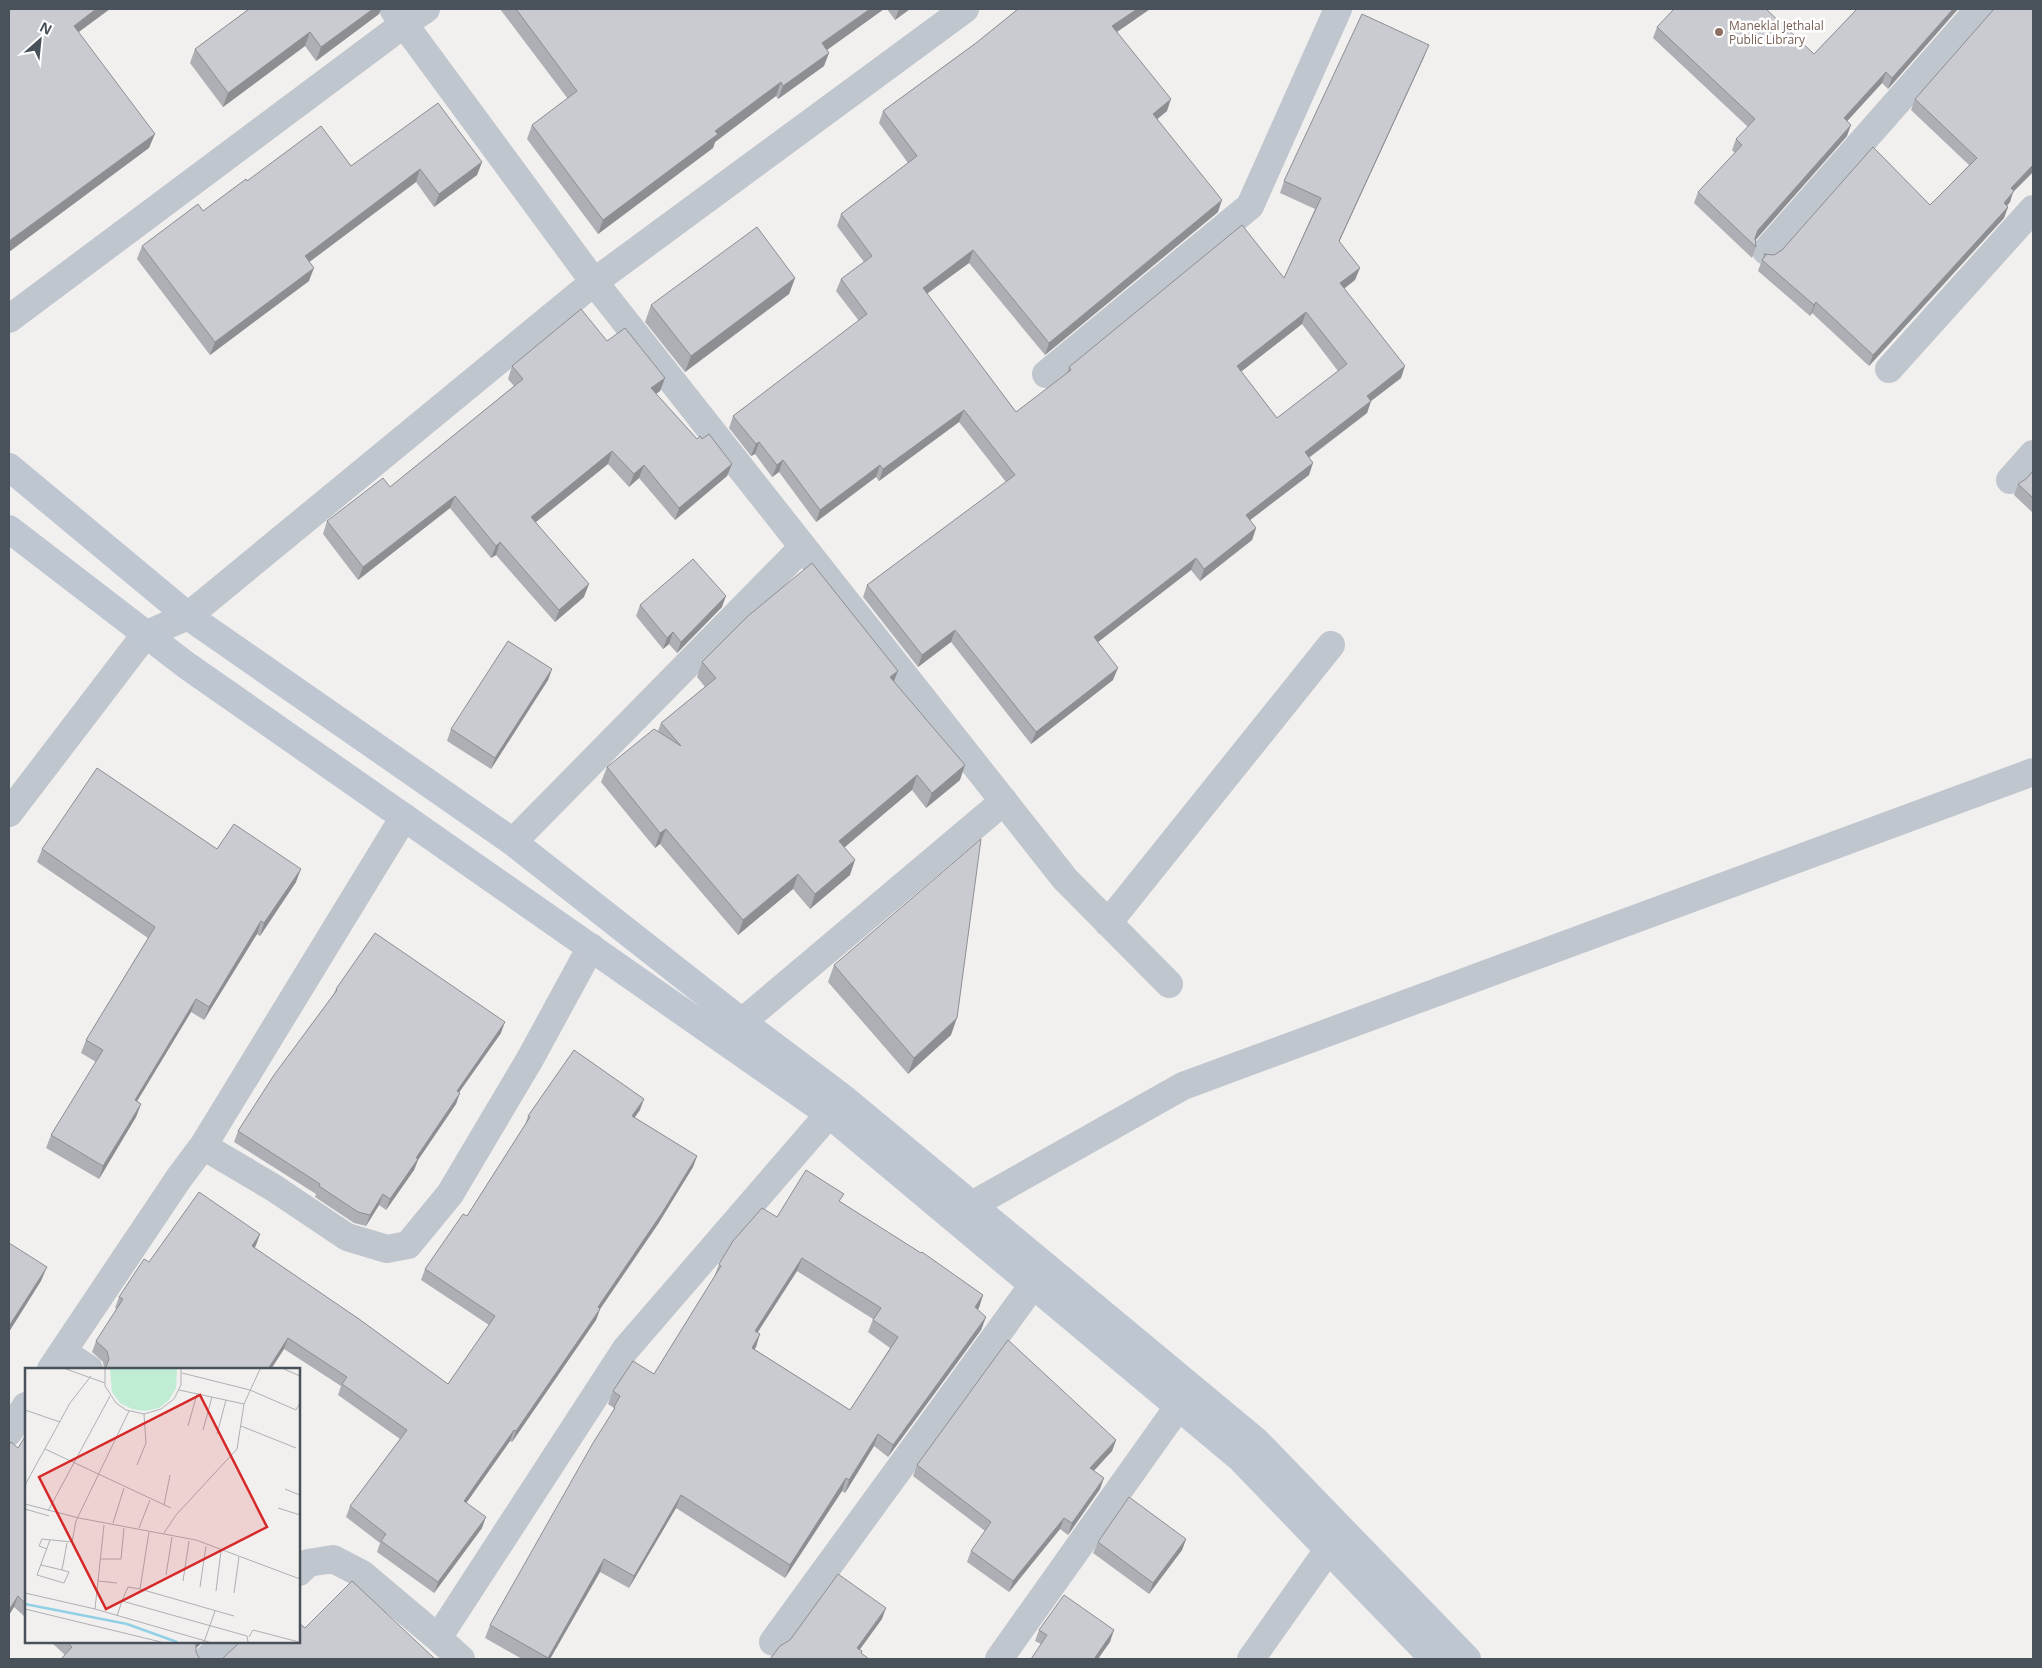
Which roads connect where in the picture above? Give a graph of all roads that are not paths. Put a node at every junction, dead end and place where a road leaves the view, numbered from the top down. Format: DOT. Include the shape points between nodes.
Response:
graph roads {
  1 [pos="426,9"];
  2 [pos="965,9"];
  3 [pos="1338,9"];
  4 [pos="1979,9"];
  5 [pos="398,16"];
  6 [pos="2033,209"];
  7 [pos="1766,251"];
  8 [pos="594,282"];
  9 [pos="9,319"];
  10 [pos="1889,369"];
  11 [pos="1046,374"];
  12 [pos="2033,454"];
  13 [pos="9,467"];
  14 [pos="2010,480"];
  15 [pos="9,529"];
  16 [pos="803,547"];
  17 [pos="188,616"];
  18 [pos="145,635"];
  19 [pos="1331,645"];
  20 [pos="2033,772"];
  21 [pos="1004,801"];
  22 [pos="9,813"];
  23 [pos="404,817"];
  24 [pos="513,842"];
  25 [pos="1108,923"];
  26 [pos="591,947"];
  27 [pos="1169,984"];
  28 [pos="742,1022"];
  29 [pos="829,1114"];
  30 [pos="203,1146"];
  31 [pos="972,1205"];
  32 [pos="1033,1285"];
  33 [pos="57,1361"];
  34 [pos="85,1368"];
  35 [pos="1178,1407"];
  36 [pos="25,1408"];
  37 [pos="9,1432"];
  38 [pos="1328,1550"];
  39 [pos="300,1571"];
  40 [pos="438,1638"];
  41 [pos="774,1642"];
  42 [pos="224,1643"];
  43 [pos="207,1659"];
  44 [pos="461,1659"];
  45 [pos="999,1659"];
  46 [pos="1250,1659"];
  47 [pos="1434,1659"];
  48 [pos="1466,1659"];
  1 -- 5 [label="street"];
  2 -- 8 [label="street"];
  3 -- 11 [label="street" via="1250,206"];
  4 -- 7 [label="street"];
  5 -- 8 [label="street"];
  5 -- 9 [label="street"];
  6 -- 10 [label="street"];
  8 -- 16 [label="street"];
  8 -- 17 [label="street"];
  12 -- 14 [label="street"];
  13 -- 17 [label="main road"];
  15 -- 18 [label="main road"];
  16 -- 21 [label="street"];
  16 -- 24 [label="street"];
  17 -- 18 [label="street"];
  17 -- 24 [label="main road"];
  18 -- 22 [label="street"];
  18 -- 23 [label="main road"];
  19 -- 25 [label="street"];
  20 -- 31 [label="street" via="1184,1086"];
  21 -- 25 [label="street" via="1065,879"];
  21 -- 28 [label="street"];
  23 -- 26 [label="main road"];
  23 -- 30 [label="street"];
  24 -- 28 [label="main road"];
  25 -- 27 [label="street"];
  26 -- 29 [label="main road"];
  26 -- 30 [label="street" via="530,1059 450,1194 408,1245 387,1249 347,1237"];
  28 -- 31 [label="main road" via="843,1098"];
  29 -- 32 [label="main road"];
  29 -- 40 [label="street" via="625,1350"];
  30 -- 33 [label="street"];
  31 -- 48 [label="main road" via="1256,1441"];
  32 -- 35 [label="main road"];
  32 -- 41 [label="street"];
  33 -- 34 [label="street"];
  35 -- 38 [label="main road" via="1240,1458"];
  35 -- 45 [label="street"];
  36 -- 37 [label="street"];
  38 -- 46 [label="street"];
  38 -- 47 [label="main road"];
  39 -- 40 [label="street" via="308,1563 332,1559 362,1574"];
  40 -- 44 [label="street"];
  42 -- 43 [label="street"];
}
